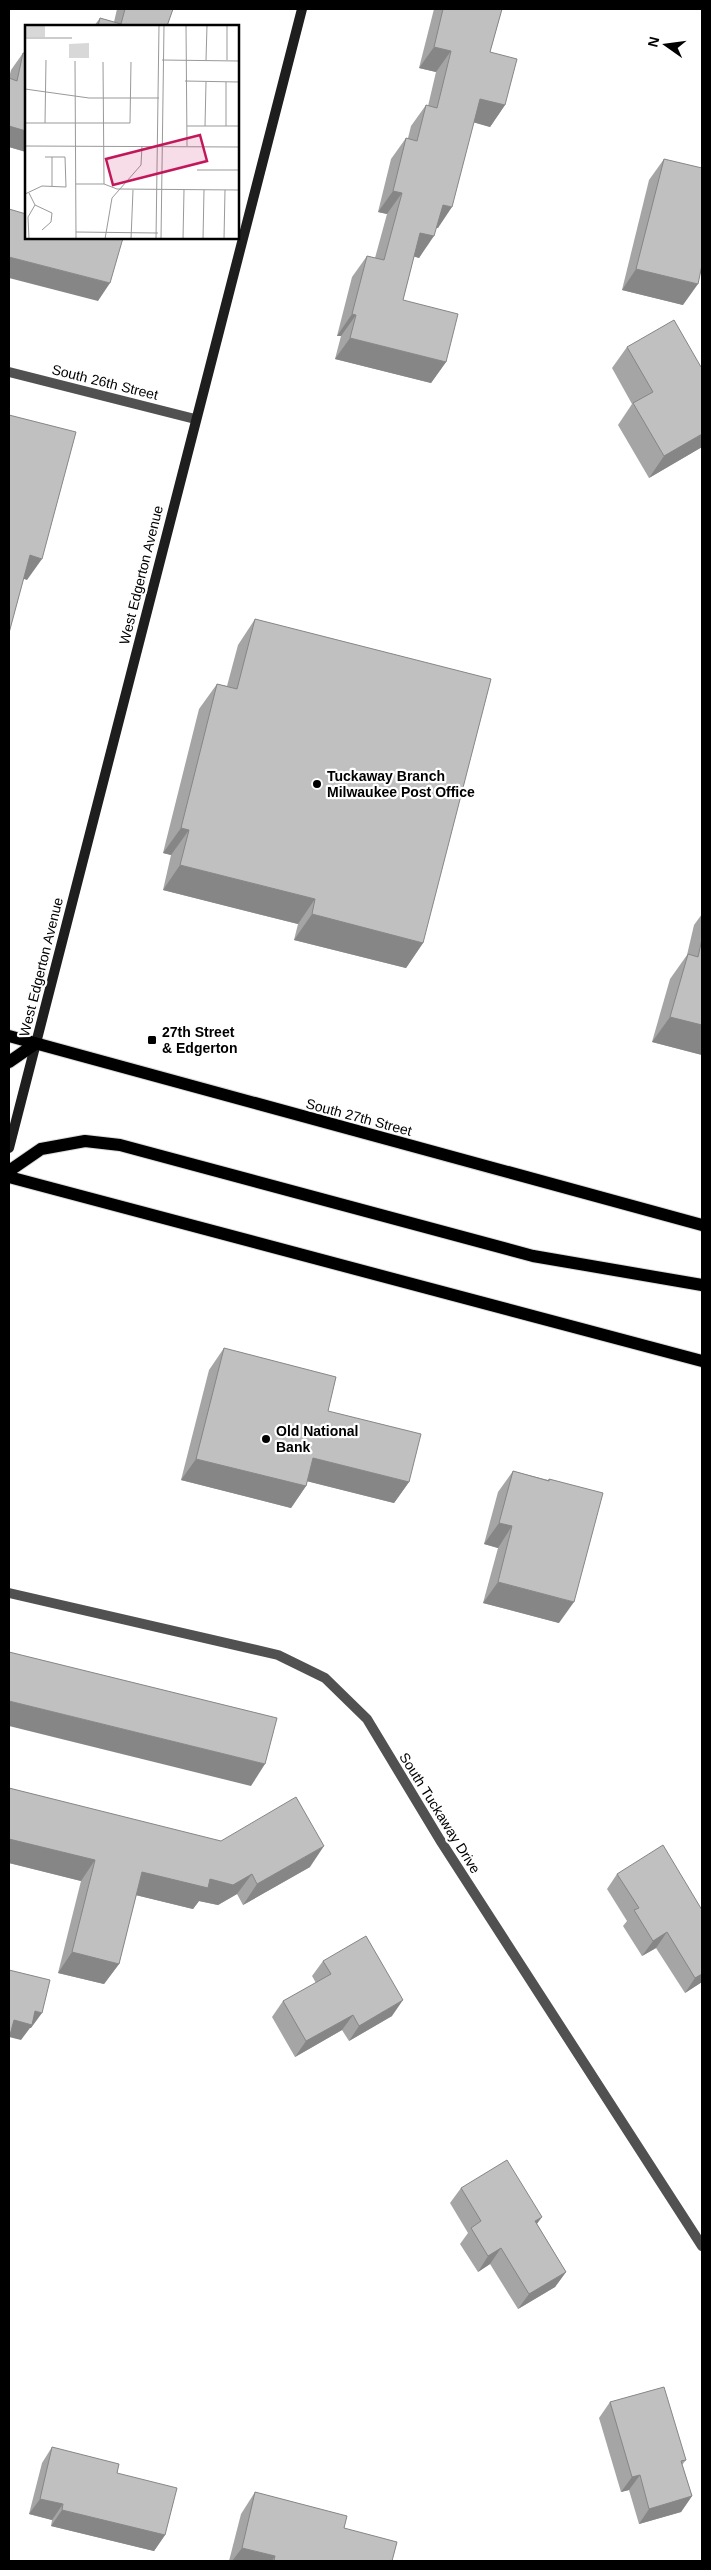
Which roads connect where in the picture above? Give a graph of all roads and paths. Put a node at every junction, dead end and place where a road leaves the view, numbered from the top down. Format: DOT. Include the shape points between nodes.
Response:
graph roads {
  1 [pos="302,9"];
  2 [pos="9,372"];
  3 [pos="195,419"];
  4 [pos="9,1036"];
  5 [pos="36,1044"];
  6 [pos="9,1062"];
  7 [pos="9,1148"];
  8 [pos="9,1171"];
  9 [pos="9,1177"];
  10 [pos="702,1225"];
  11 [pos="702,1285"];
  12 [pos="702,1361"];
  13 [pos="9,1593"];
  14 [pos="702,2246"];
  1 -- 3 [label="street, West Edgerton Avenue"];
  2 -- 3 [label="street, South 26th Street"];
  3 -- 5 [label="street, West Edgerton Avenue"];
  4 -- 5 [label="main road, South 27th Street"];
  5 -- 6 [label="main road"];
  5 -- 7 [label="street, West Edgerton Avenue"];
  5 -- 10 [label="main road, South 27th Street"];
  8 -- 11 [label="main road" via="41,1149 85,1141 120,1145 533,1256"];
  9 -- 12 [label="main road"];
  13 -- 14 [label="street, South Tuckaway Drive" via="278,1655 325,1678 367,1719 440,1840"];
}
